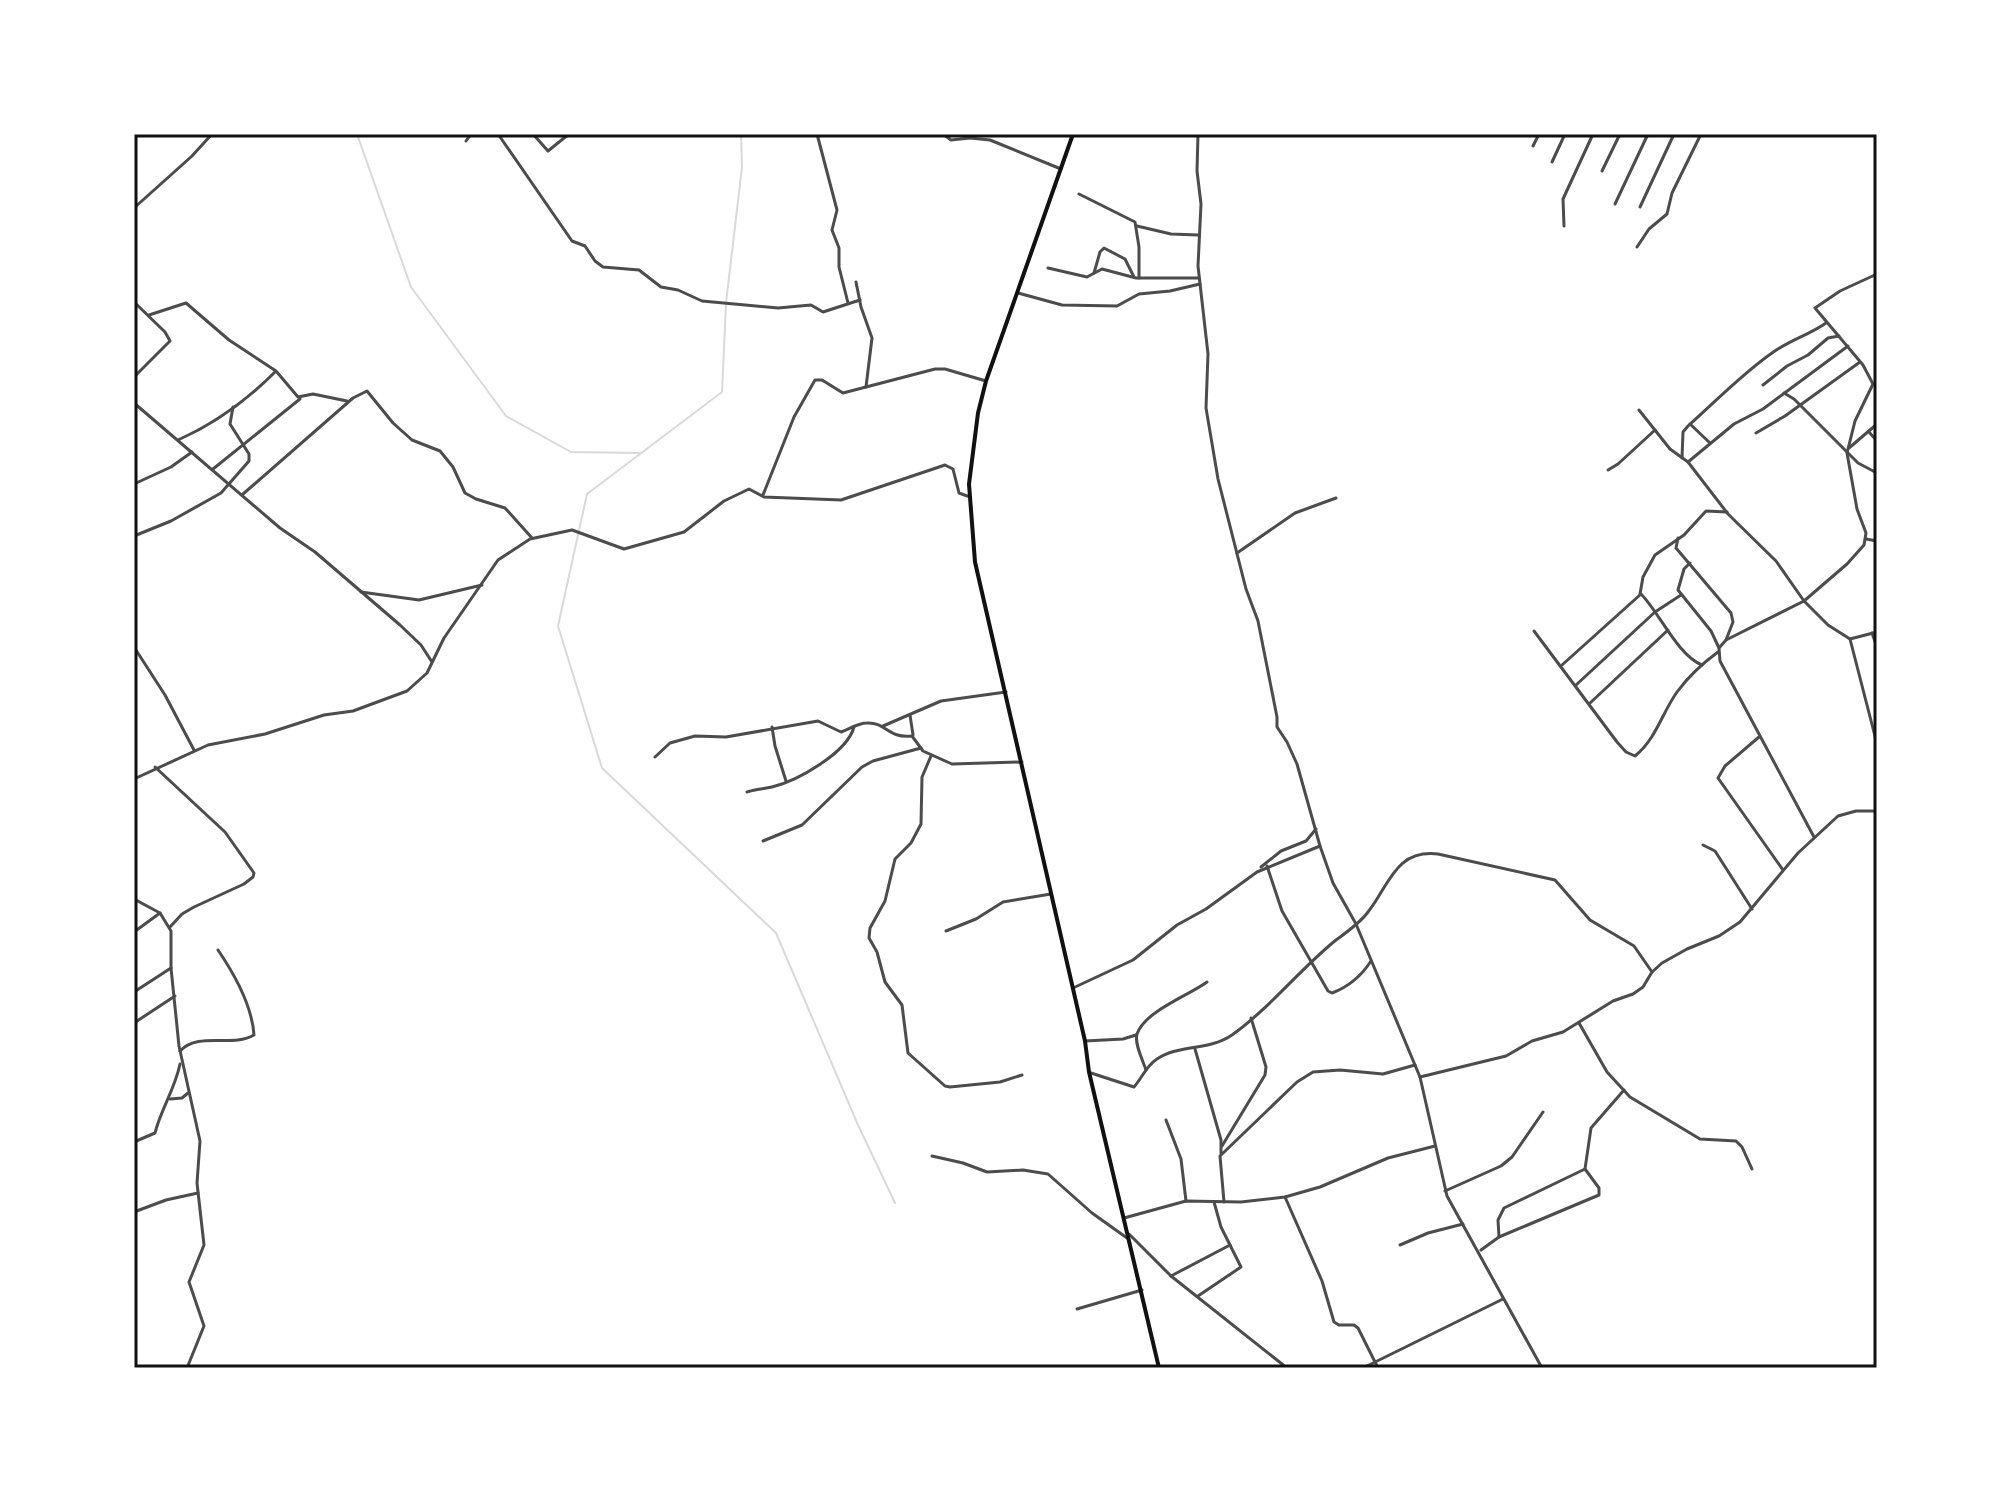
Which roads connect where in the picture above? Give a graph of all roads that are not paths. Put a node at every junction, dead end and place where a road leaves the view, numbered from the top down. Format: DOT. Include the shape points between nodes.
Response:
graph roads {
  1 [pos="212,134"];
  2 [pos="471,134"];
  3 [pos="498,134"];
  4 [pos="533,134"];
  5 [pos="569,134"];
  6 [pos="817,134"];
  7 [pos="943,134"];
  8 [pos="1073,134"];
  9 [pos="1198,134"];
  10 [pos="1539,134"];
  11 [pos="1565,134"];
  12 [pos="1593,134"];
  13 [pos="1620,134"];
  14 [pos="1648,134"];
  15 [pos="1674,134"];
  16 [pos="1701,134"];
  17 [pos="466,141"];
  18 [pos="1533,146"];
  19 [pos="1552,162"];
  20 [pos="1061,169"];
  21 [pos="1602,171"];
  22 [pos="1079,194"];
  23 [pos="1615,204"];
  24 [pos="1640,207"];
  25 [pos="134,208"];
  26 [pos="1137,226"];
  27 [pos="1564,226"];
  28 [pos="1198,235"];
  29 [pos="1637,247"];
  30 [pos="1048,268"];
  31 [pos="1094,273"];
  32 [pos="1877,274"];
  33 [pos="1136,278"];
  34 [pos="1199,278"];
  35 [pos="856,282"];
  36 [pos="1200,284"];
  37 [pos="1017,293"];
  38 [pos="860,300"];
  39 [pos="134,302"];
  40 [pos="848,303"];
  41 [pos="149,315"];
  42 [pos="1826,323"];
  43 [pos="1839,336"];
  44 [pos="1848,346"];
  45 [pos="1860,362"];
  46 [pos="276,371"];
  47 [pos="134,377"];
  48 [pos="986,381"];
  49 [pos="1763,385"];
  50 [pos="1876,385"];
  51 [pos="866,387"];
  52 [pos="1784,393"];
  53 [pos="302,397"];
  54 [pos="349,401"];
  55 [pos="134,403"];
  56 [pos="1799,405"];
  57 [pos="233,407"];
  58 [pos="139,408"];
  59 [pos="1639,410"];
  60 [pos="134,413"];
  61 [pos="1690,424"];
  62 [pos="1877,424"];
  63 [pos="1655,430"];
  64 [pos="1869,432"];
  65 [pos="1756,433"];
  66 [pos="178,440"];
  67 [pos="1877,441"];
  68 [pos="244,444"];
  69 [pos="1711,444"];
  70 [pos="1848,450"];
  71 [pos="192,452"];
  72 [pos="1682,458"];
  73 [pos="1688,462"];
  74 [pos="213,469"];
  75 [pos="1608,470"];
  76 [pos="1877,473"];
  77 [pos="228,482"];
  78 [pos="134,484"];
  79 [pos="243,494"];
  80 [pos="761,496"];
  81 [pos="970,497"];
  82 [pos="1336,498"];
  83 [pos="1727,512"];
  84 [pos="134,536"];
  85 [pos="532,538"];
  86 [pos="1678,538"];
  87 [pos="1866,539"];
  88 [pos="1877,541"];
  89 [pos="1237,553"];
  90 [pos="1690,563"];
  91 [pos="482,585"];
  92 [pos="359,591"];
  93 [pos="1640,594"];
  94 [pos="1681,595"];
  95 [pos="1804,601"];
  96 [pos="1655,612"];
  97 [pos="1668,630"];
  98 [pos="1534,631"];
  99 [pos="1875,632"];
  100 [pos="1850,639"];
  101 [pos="1726,640"];
  102 [pos="134,647"];
  103 [pos="1877,647"];
  104 [pos="1719,650"];
  105 [pos="138,654"];
  106 [pos="136,662"];
  107 [pos="432,662"];
  108 [pos="1702,665"];
  109 [pos="1562,666"];
  110 [pos="1576,685"];
  111 [pos="1006,692"];
  112 [pos="1589,704"];
  113 [pos="910,715"];
  114 [pos="882,726"];
  115 [pos="772,727"];
  116 [pos="854,727"];
  117 [pos="913,737"];
  118 [pos="1759,737"];
  119 [pos="1877,744"];
  120 [pos="921,748"];
  121 [pos="194,750"];
  122 [pos="931,756"];
  123 [pos="655,757"];
  124 [pos="1022,762"];
  125 [pos="155,767"];
  126 [pos="134,779"];
  127 [pos="786,781"];
  128 [pos="747,792"];
  129 [pos="1877,811"];
  130 [pos="1316,829"];
  131 [pos="1814,837"];
  132 [pos="763,841"];
  133 [pos="1703,845"];
  134 [pos="1320,846"];
  135 [pos="1267,866"];
  136 [pos="1783,870"];
  137 [pos="1244,880"];
  138 [pos="1051,894"];
  139 [pos="135,900"];
  140 [pos="1752,909"];
  141 [pos="160,913"];
  142 [pos="1356,924"];
  143 [pos="170,927"];
  144 [pos="946,931"];
  145 [pos="134,932"];
  146 [pos="218,950"];
  147 [pos="1310,960"];
  148 [pos="1371,961"];
  149 [pos="171,968"];
  150 [pos="1652,972"];
  151 [pos="1207,982"];
  152 [pos="1073,988"];
  153 [pos="134,992"];
  154 [pos="175,996"];
  155 [pos="1251,1018"];
  156 [pos="134,1023"];
  157 [pos="1579,1023"];
  158 [pos="1136,1035"];
  159 [pos="1085,1041"];
  160 [pos="1195,1049"];
  161 [pos="180,1051"];
  162 [pos="181,1061"];
  163 [pos="1415,1065"];
  164 [pos="1146,1070"];
  165 [pos="1089,1072"];
  166 [pos="1022,1075"];
  167 [pos="1420,1077"];
  168 [pos="1624,1090"];
  169 [pos="188,1093"];
  170 [pos="170,1099"];
  171 [pos="1543,1112"];
  172 [pos="1166,1120"];
  173 [pos="134,1142"];
  174 [pos="1222,1146"];
  175 [pos="1435,1146"];
  176 [pos="932,1156"];
  177 [pos="1220,1156"];
  178 [pos="1585,1169"];
  179 [pos="1752,1169"];
  180 [pos="1445,1191"];
  181 [pos="198,1193"];
  182 [pos="1285,1197"];
  183 [pos="1186,1201"];
  184 [pos="1214,1202"];
  185 [pos="1224,1202"];
  186 [pos="134,1212"];
  187 [pos="1124,1218"];
  188 [pos="1463,1224"];
  189 [pos="1130,1237"];
  190 [pos="1499,1237"];
  191 [pos="1230,1245"];
  192 [pos="1400,1245"];
  193 [pos="1479,1251"];
  194 [pos="1171,1276"];
  195 [pos="1142,1290"];
  196 [pos="1198,1296"];
  197 [pos="1503,1299"];
  198 [pos="1077,1309"];
  199 [pos="1375,1362"];
  200 [pos="187,1368"];
  201 [pos="1159,1368"];
  202 [pos="1287,1368"];
  203 [pos="1363,1368"];
  204 [pos="1378,1368"];
  205 [pos="1542,1368"];
  1 -- 25 [label="street"];
  2 -- 17 [label="street"];
  3 -- 40 [label="street" via="572,241 585,246 603,267 639,270 661,287 708,302 811,305 823,312"];
  4 -- 5 [label="street" via="548,151"];
  6 -- 40 [label="street" via="837,208 832,230"];
  7 -- 20 [label="street" via="952,140 990,140"];
  8 -- 20 [label="highway"];
  9 -- 28 [label="street"];
  10 -- 18 [label="street"];
  11 -- 19 [label="street"];
  12 -- 27 [label="street" via="1563,199"];
  13 -- 21 [label="street"];
  14 -- 23 [label="street"];
  15 -- 24 [label="street"];
  16 -- 29 [label="street" via="1667,214"];
  20 -- 37 [label="highway"];
  22 -- 26 [label="street"];
  26 -- 28 [label="street"];
  26 -- 33 [label="street"];
  28 -- 34 [label="street"];
  30 -- 31 [label="street" via="1090,277"];
  31 -- 33 [label="street" via="1102,269"];
  31 -- 33 [label="street" via="1104,248 1123,257"];
  32 -- 42 [label="street" via="1816,307"];
  33 -- 34 [label="street"];
  34 -- 36 [label="street"];
  35 -- 38 [label="street"];
  36 -- 37 [label="street" via="1139,294 1117,306 1062,305"];
  36 -- 89 [label="street" via="1208,354 1206,408"];
  37 -- 48 [label="highway"];
  38 -- 40 [label="street"];
  38 -- 51 [label="street" via="872,338"];
  39 -- 41 [label="street"];
  41 -- 46 [label="street" via="186,303"];
  41 -- 47 [label="street" via="169,343"];
  42 -- 43 [label="street"];
  42 -- 61 [label="street" via="1769,355"];
  43 -- 44 [label="street"];
  43 -- 49 [label="street" via="1828,338"];
  44 -- 45 [label="street"];
  44 -- 52 [label="street"];
  45 -- 50 [label="street"];
  45 -- 56 [label="street"];
  46 -- 53 [label="street"];
  46 -- 57 [label="street"];
  48 -- 51 [label="street" via="935,369"];
  48 -- 81 [label="highway" via="972,450"];
  50 -- 70 [label="street" via="1855,421"];
  51 -- 80 [label="street" via="843,393 822,380 812,383"];
  52 -- 56 [label="street"];
  52 -- 69 [label="street"];
  53 -- 54 [label="street"];
  53 -- 68 [label="street"];
  54 -- 79 [label="street"];
  54 -- 85 [label="street" via="367,391 412,440 438,449 465,493 505,508"];
  55 -- 58 [label="street"];
  56 -- 65 [label="street"];
  56 -- 70 [label="street"];
  57 -- 66 [label="street"];
  57 -- 68 [label="street" via="230,424"];
  58 -- 60 [label="street"];
  58 -- 66 [label="street"];
  59 -- 63 [label="street"];
  61 -- 69 [label="street"];
  61 -- 72 [label="street" via="1683,432"];
  62 -- 64 [label="street"];
  63 -- 72 [label="street"];
  63 -- 75 [label="street"];
  64 -- 67 [label="street"];
  64 -- 70 [label="street"];
  66 -- 71 [label="street"];
  68 -- 74 [label="street"];
  68 -- 77 [label="street" via="249,461"];
  69 -- 73 [label="street"];
  70 -- 76 [label="street"];
  70 -- 87 [label="street"];
  71 -- 74 [label="street"];
  71 -- 78 [label="street"];
  72 -- 73 [label="street"];
  73 -- 83 [label="street"];
  74 -- 77 [label="street"];
  77 -- 79 [label="street"];
  77 -- 84 [label="street" via="215,496"];
  79 -- 92 [label="street"];
  80 -- 81 [label="street" via="841,500 947,464 958,491"];
  80 -- 85 [label="street" via="749,489 684,532 624,549 572,530"];
  81 -- 111 [label="highway" via="975,562"];
  82 -- 89 [label="street" via="1295,513"];
  83 -- 86 [label="street" via="1706,511"];
  83 -- 95 [label="street" via="1776,561"];
  85 -- 91 [label="street" via="504,555"];
  86 -- 90 [label="street" via="1675,547"];
  86 -- 93 [label="street" via="1655,555"];
  87 -- 88 [label="street"];
  87 -- 95 [label="street" via="1847,564"];
  89 -- 130 [label="street" via="1258,621 1276,725 1297,764"];
  90 -- 94 [label="street" via="1677,587"];
  90 -- 101 [label="street" via="1731,613"];
  91 -- 92 [label="street" via="419,600"];
  91 -- 107 [label="street"];
  92 -- 107 [label="street" via="421,645"];
  93 -- 96 [label="street"];
  93 -- 109 [label="street"];
  94 -- 96 [label="street"];
  94 -- 104 [label="street" via="1711,631"];
  95 -- 100 [label="street"];
  95 -- 101 [label="street"];
  96 -- 97 [label="street"];
  96 -- 110 [label="street"];
  97 -- 108 [label="street"];
  97 -- 112 [label="street"];
  98 -- 109 [label="street"];
  99 -- 100 [label="street"];
  99 -- 103 [label="street"];
  100 -- 119 [label="street"];
  101 -- 104 [label="street"];
  102 -- 105 [label="street"];
  104 -- 108 [label="street"];
  104 -- 118 [label="street"];
  105 -- 106 [label="street"];
  105 -- 121 [label="street"];
  107 -- 121 [label="street" via="419,682 398,695"];
  108 -- 112 [label="street" via="1676,693 1635,756 1617,742"];
  109 -- 110 [label="street"];
  110 -- 112 [label="street"];
  111 -- 113 [label="street" via="941,701"];
  111 -- 124 [label="highway"];
  113 -- 114 [label="street"];
  113 -- 117 [label="street"];
  114 -- 116 [label="street"];
  114 -- 117 [label="street" via="896,736"];
  115 -- 116 [label="street" via="818,721 838,731"];
  115 -- 123 [label="street" via="684,739"];
  115 -- 127 [label="street"];
  116 -- 127 [label="street" via="850,740 825,762"];
  117 -- 120 [label="street"];
  118 -- 131 [label="street"];
  118 -- 136 [label="street" via="1718,778"];
  120 -- 122 [label="street"];
  120 -- 132 [label="street" via="862,767 802,825"];
  121 -- 125 [label="street"];
  122 -- 124 [label="street" via="952,764"];
  122 -- 166 [label="street" via="922,777 921,826 895,859 869,938 885,982 903,1006 906,1049 915,1061 950,1087"];
  124 -- 138 [label="highway"];
  125 -- 126 [label="street"];
  125 -- 143 [label="street" via="225,832 254,873 244,884 182,914"];
  127 -- 128 [label="street"];
  129 -- 131 [label="street" via="1841,814"];
  130 -- 134 [label="street"];
  130 -- 137 [label="street" via="1306,841 1280,852"];
  131 -- 136 [label="street"];
  133 -- 140 [label="street" via="1715,851"];
  134 -- 135 [label="street"];
  134 -- 142 [label="street"];
  135 -- 137 [label="street"];
  135 -- 147 [label="street" via="1282,911"];
  136 -- 140 [label="street"];
  137 -- 152 [label="street" via="1133,960"];
  138 -- 144 [label="street" via="1003,902"];
  138 -- 152 [label="highway"];
  139 -- 141 [label="street"];
  140 -- 150 [label="street" via="1733,928 1673,956"];
  141 -- 143 [label="street"];
  141 -- 145 [label="street"];
  142 -- 147 [label="street"];
  142 -- 148 [label="street"];
  142 -- 150 [label="street" via="1407,858 1438,854 1555,880 1590,920 1634,946"];
  143 -- 149 [label="street"];
  146 -- 161 [label="street" via="239,986 254,1035 190,1042"];
  147 -- 148 [label="street" via="1332,993"];
  147 -- 155 [label="street"];
  148 -- 163 [label="street"];
  149 -- 153 [label="street"];
  149 -- 154 [label="street"];
  150 -- 157 [label="street" via="1643,987"];
  151 -- 158 [label="street" via="1155,1013"];
  152 -- 159 [label="highway"];
  154 -- 156 [label="street"];
  154 -- 161 [label="street"];
  155 -- 160 [label="street" via="1225,1039"];
  155 -- 174 [label="street" via="1265,1075"];
  157 -- 167 [label="street" via="1506,1056"];
  157 -- 168 [label="street" via="1607,1072"];
  158 -- 159 [label="street"];
  158 -- 164 [label="street"];
  159 -- 165 [label="highway"];
  160 -- 164 [label="street" via="1160,1057"];
  160 -- 174 [label="street"];
  161 -- 162 [label="street"];
  162 -- 169 [label="street"];
  162 -- 170 [label="street"];
  163 -- 167 [label="street"];
  163 -- 177 [label="street" via="1383,1074 1313,1072"];
  164 -- 165 [label="street" via="1131,1087"];
  165 -- 187 [label="highway"];
  167 -- 175 [label="street"];
  168 -- 178 [label="street" via="1591,1128"];
  168 -- 179 [label="street" via="1700,1139 1736,1141"];
  169 -- 170 [label="street"];
  169 -- 181 [label="street" via="200,1141"];
  170 -- 173 [label="street" via="155,1133"];
  171 -- 180 [label="street" via="1501,1166"];
  172 -- 183 [label="street" via="1181,1159"];
  174 -- 177 [label="street"];
  175 -- 180 [label="street"];
  175 -- 182 [label="street"];
  176 -- 189 [label="street" via="987,1172 1048,1174 1092,1213"];
  177 -- 185 [label="street"];
  178 -- 190 [label="street" via="1504,1208"];
  178 -- 190 [label="street" via="1599,1195"];
  180 -- 188 [label="street"];
  181 -- 186 [label="street"];
  181 -- 200 [label="street" via="204,1245 190,1288 204,1326"];
  182 -- 185 [label="street"];
  182 -- 199 [label="street" via="1334,1322 1358,1328"];
  183 -- 184 [label="street"];
  183 -- 187 [label="street"];
  184 -- 185 [label="street"];
  184 -- 191 [label="street"];
  187 -- 189 [label="highway"];
  188 -- 192 [label="street"];
  188 -- 193 [label="street"];
  189 -- 194 [label="street"];
  189 -- 195 [label="highway"];
  190 -- 193 [label="street"];
  191 -- 194 [label="street"];
  191 -- 196 [label="street" via="1242,1264 1239,1270"];
  193 -- 197 [label="street"];
  194 -- 196 [label="street"];
  195 -- 198 [label="street"];
  195 -- 201 [label="highway"];
  196 -- 202 [label="street"];
  197 -- 199 [label="street"];
  197 -- 205 [label="street"];
  199 -- 203 [label="street"];
  199 -- 204 [label="street"];
}
